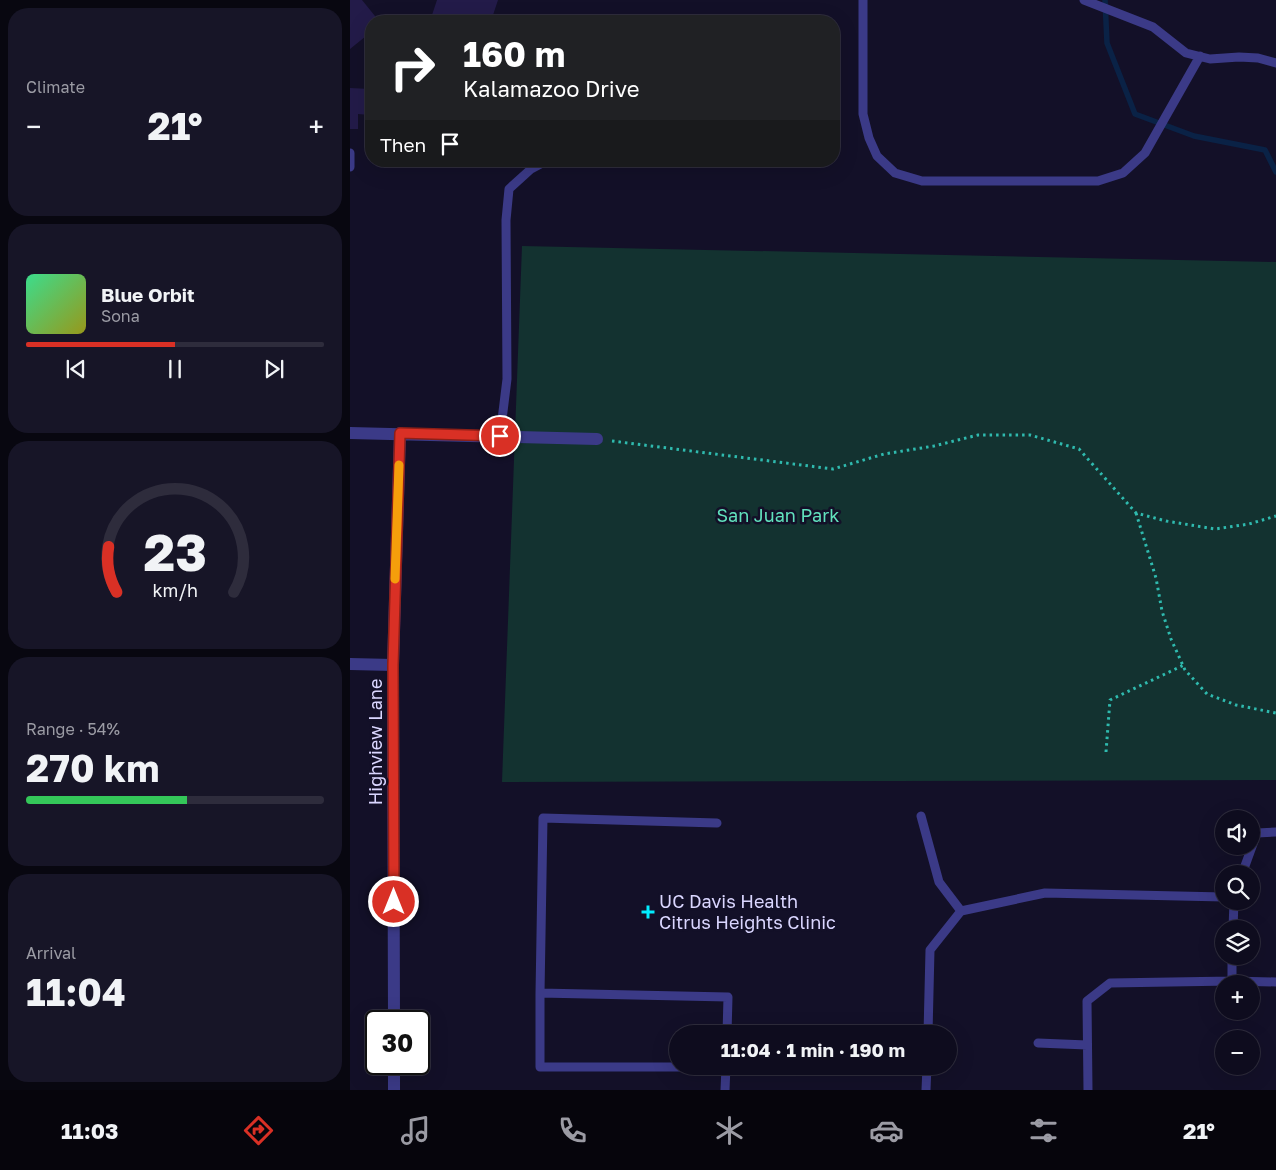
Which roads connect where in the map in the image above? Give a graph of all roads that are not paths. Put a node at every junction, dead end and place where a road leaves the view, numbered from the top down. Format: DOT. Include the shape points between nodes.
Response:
graph roads {
  1 [pos="863,0"];
  2 [pos="1084,0"];
  3 [pos="1200,56"];
  4 [pos="1276,63"];
  5 [pos="350,153"];
  6 [pos="350,166"];
  7 [pos="535,167"];
  8 [pos="350,433"];
  9 [pos="400,433"];
  10 [pos="500,436"];
  11 [pos="597,439"];
  12 [pos="350,664"];
  13 [pos="393,665"];
  14 [pos="921,816"];
  15 [pos="717,823"];
  16 [pos="1276,832"];
  17 [pos="1245,865"];
  18 [pos="1215,897"];
  19 [pos="961,911"];
  20 [pos="1215,981"];
  21 [pos="1260,982"];
  22 [pos="1276,982"];
  23 [pos="540,993"];
  24 [pos="394,1010"];
  25 [pos="727,1025"];
  26 [pos="928,1025"];
  27 [pos="1038,1043"];
  28 [pos="1087,1045"];
  29 [pos="669,1067"];
  30 [pos="394,1075"];
  31 [pos="726,1075"];
  32 [pos="927,1075"];
  33 [pos="394,1090"];
  34 [pos="725,1090"];
  35 [pos="926,1090"];
  36 [pos="1088,1090"];
  1 -- 3 [label="lane" via="862,114 869,138 877,156 895,173 922,181 1098,181 1123,174 1145,153"];
  2 -- 3 [label="lane" via="1153,27 1186,53"];
  3 -- 4 [label="lane"];
  5 -- 6 [label="lane"];
  7 -- 10 [label="lane" via="509,189 506,220 507,378"];
  8 -- 9 [label="street"];
  9 -- 10 [label="street"];
  9 -- 13 [label="street, Highview Lane"];
  10 -- 11 [label="street"];
  12 -- 13 [label="street"];
  13 -- 24 [label="street, Highview Lane"];
  14 -- 19 [label="lane" via="938,882"];
  15 -- 23 [label="lane" via="543,818"];
  16 -- 17 [label="lane" via="1257,833"];
  18 -- 19 [label="lane" via="1045,894"];
  19 -- 26 [label="lane" via="930,950"];
  20 -- 28 [label="lane" via="1110,983 1087,1001"];
  21 -- 22 [label="lane"];
  23 -- 25 [label="lane" via="728,997"];
  23 -- 29 [label="lane" via="540,1067"];
  27 -- 28 [label="lane"];
  28 -- 36 [label="lane"];
  30 -- 33 [label="street"];
  31 -- 34 [label="lane"];
  32 -- 35 [label="lane"];
}
